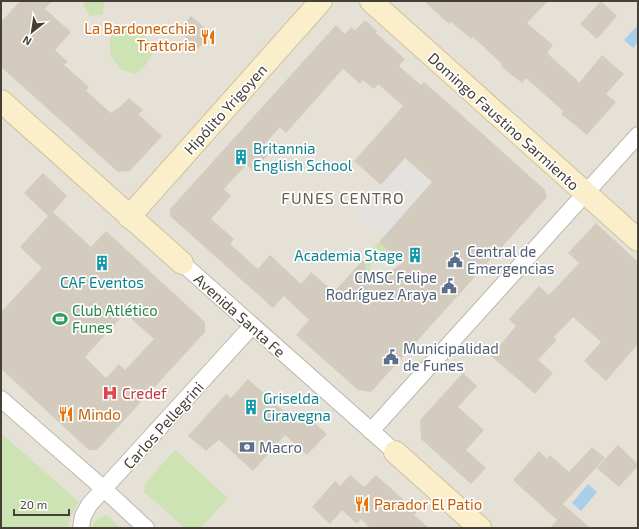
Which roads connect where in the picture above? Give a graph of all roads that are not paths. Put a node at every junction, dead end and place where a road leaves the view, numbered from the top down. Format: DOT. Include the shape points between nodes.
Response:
graph roads {
  1 [pos="321,1"];
  2 [pos="371,1"];
  3 [pos="1,102"];
  4 [pos="638,136"];
  5 [pos="585,193"];
  6 [pos="129,217"];
  7 [pos="638,240"];
  8 [pos="182,263"];
  9 [pos="252,326"];
  10 [pos="1,399"];
  11 [pos="371,431"];
  12 [pos="395,452"];
  13 [pos="104,489"];
  14 [pos="81,528"];
  15 [pos="146,528"];
  16 [pos="480,528"];
  1 -- 6 [label="street, Hipólito Yrigoyen"];
  2 -- 5 [label="street, Domingo Faustino Sarmiento"];
  3 -- 6 [label="street, Avenida Santa Fe"];
  4 -- 5 [label="street"];
  5 -- 7 [label="street, Domingo Faustino Sarmiento"];
  5 -- 11 [label="street"];
  6 -- 8 [label="street, Avenida Santa Fe"];
  8 -- 9 [label="street, Avenida Santa Fe"];
  9 -- 11 [label="street, Avenida Santa Fe"];
  9 -- 13 [label="street, Carlos Pellegrini"];
  10 -- 13 [label="street"];
  11 -- 12 [label="street, Avenida Santa Fe"];
  12 -- 16 [label="street, Avenida Santa Fe"];
  13 -- 14 [label="street, Carlos Pellegrini" via="89,505 83,516"];
  13 -- 15 [label="street"];
}
